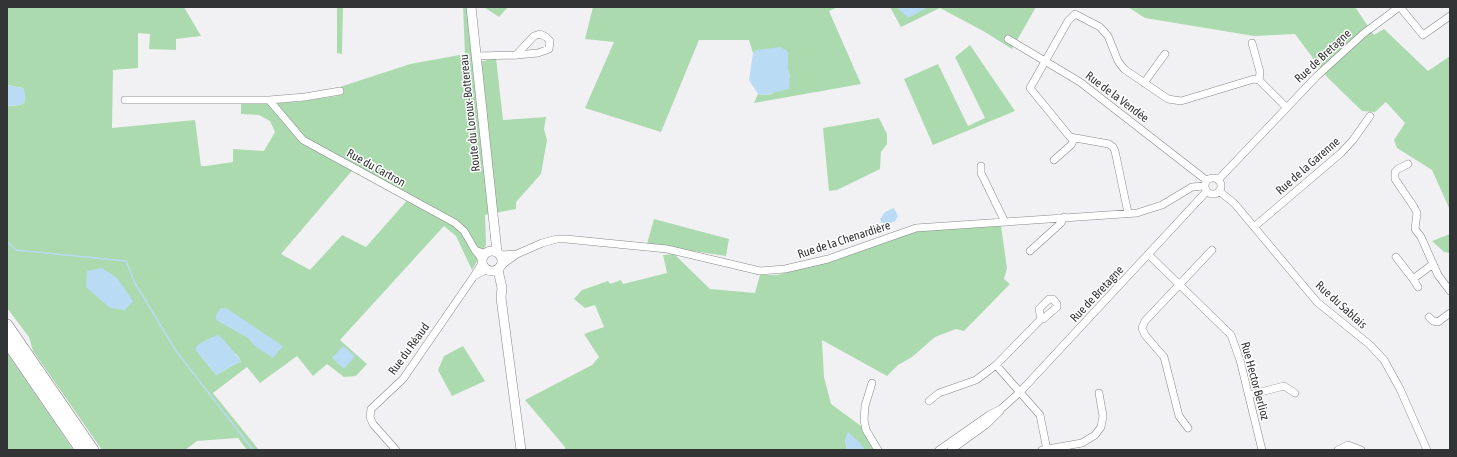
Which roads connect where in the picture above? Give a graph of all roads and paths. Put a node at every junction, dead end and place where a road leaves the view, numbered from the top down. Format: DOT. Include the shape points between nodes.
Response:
graph roads {
  1 [pos="471,7"];
  2 [pos="1399,7"];
  3 [pos="1450,16"];
  4 [pos="1008,39"];
  5 [pos="1252,43"];
  6 [pos="1165,54"];
  7 [pos="516,55"];
  8 [pos="476,56"];
  9 [pos="1046,61"];
  10 [pos="1259,80"];
  11 [pos="1144,83"];
  12 [pos="340,91"];
  13 [pos="125,100"];
  14 [pos="269,100"];
  15 [pos="1286,107"];
  16 [pos="1370,116"];
  17 [pos="1074,139"];
  18 [pos="1054,160"];
  19 [pos="1408,164"];
  20 [pos="980,166"];
  21 [pos="1218,180"];
  22 [pos="1206,186"];
  23 [pos="1219,192"];
  24 [pos="1128,213"];
  25 [pos="1064,217"];
  26 [pos="1005,222"];
  27 [pos="1254,227"];
  28 [pos="1212,250"];
  29 [pos="1030,251"];
  30 [pos="1149,255"];
  31 [pos="1396,257"];
  32 [pos="491,261"];
  33 [pos="1433,264"];
  34 [pos="1412,279"];
  35 [pos="1180,284"];
  36 [pos="1418,287"];
  37 [pos="1450,291"];
  38 [pos="1450,313"];
  39 [pos="1429,316"];
  40 [pos="1040,319"];
  41 [pos="7,325"];
  42 [pos="7,342"];
  43 [pos="996,365"];
  44 [pos="872,384"];
  45 [pos="1020,392"];
  46 [pos="1099,393"];
  47 [pos="1295,393"];
  48 [pos="1249,395"];
  49 [pos="929,401"];
  50 [pos="1000,409"];
  51 [pos="1188,428"];
  52 [pos="81,450"];
  53 [pos="93,450"];
  54 [pos="396,450"];
  55 [pos="521,450"];
  56 [pos="878,450"];
  57 [pos="939,450"];
  58 [pos="951,450"];
  59 [pos="1045,450"];
  60 [pos="1262,450"];
  61 [pos="1338,450"];
  62 [pos="1362,450"];
  63 [pos="1426,450"];
  1 -- 8 [label="main road, Route du Loroux-Bottereau"];
  2 -- 3 [label="street" via="1423,35"];
  2 -- 15 [label="street, Rue de Bretagne" via="1364,34"];
  4 -- 9 [label="street, Rue de la Vendée"];
  5 -- 10 [label="street" via="1260,72"];
  6 -- 11 [label="street"];
  7 -- 8 [label="street"];
  8 -- 32 [label="main road, Route du Loroux-Bottereau" via="492,217"];
  9 -- 11 [label="street" via="1075,14 1100,27 1108,36 1124,69"];
  9 -- 17 [label="street" via="1030,88"];
  9 -- 22 [label="street, Rue de la Vendée" via="1087,87"];
  10 -- 11 [label="street" via="1247,80 1182,101 1168,98"];
  10 -- 15 [label="street"];
  12 -- 14 [label="street"];
  13 -- 14 [label="street"];
  14 -- 32 [label="street, Rue du Cartron" via="302,140 454,223 464,231 475,250"];
  15 -- 21 [label="street, Rue de Bretagne"];
  16 -- 27 [label="street, Rue de la Garenne" via="1340,153"];
  17 -- 18 [label="street"];
  17 -- 24 [label="street" via="1113,147"];
  19 -- 33 [label="street" via="1398,169 1394,176 1414,207 1417,214 1415,229"];
  20 -- 26 [label="street"];
  21 -- 22 [label="street" via="1212,178"];
  21 -- 23 [label="street" via="1221,185"];
  22 -- 23 [label="street" via="1213,194"];
  22 -- 24 [label="street, Rue de la Chenardière" via="1190,188 1155,208"];
  22 -- 30 [label="street, Rue de Bretagne"];
  23 -- 27 [label="street, Rue du Sablais" via="1234,203"];
  24 -- 25 [label="street, Rue de la Chenardière"];
  25 -- 26 [label="street, Rue de la Chenardière"];
  25 -- 29 [label="street" via="1061,223"];
  26 -- 32 [label="street, Rue de la Chenardière" via="916,228 828,259 795,267 760,271 667,249 566,239 542,243 517,254"];
  27 -- 63 [label="street, Rue du Sablais" via="1317,302 1370,345 1384,360 1400,389"];
  28 -- 35 [label="street"];
  30 -- 35 [label="street, Rue Hector Berlioz"];
  30 -- 45 [label="street, Rue de Bretagne"];
  31 -- 34 [label="street"];
  32 -- 54 [label="street, Rue du Réaud" via="474,276 403,379 371,409 370,417 373,424"];
  32 -- 55 [label="main road, Route du Loroux-Bottereau" via="502,288 501,298"];
  33 -- 34 [label="street"];
  33 -- 37 [label="street"];
  34 -- 36 [label="street"];
  35 -- 48 [label="street, Rue Hector Berlioz" via="1231,335"];
  35 -- 51 [label="street" via="1145,321 1142,328 1164,357 1179,416"];
  38 -- 39 [label="street" via="1438,322"];
  40 -- 43 [label="street"];
  41 -- 53 [label="highway"];
  42 -- 52 [label="highway"];
  43 -- 45 [label="street"];
  43 -- 49 [label="street" via="976,380 939,393"];
  44 -- 56 [label="street" via="865,406 864,420 866,430"];
  45 -- 50 [label="street, Rue de Bretagne"];
  45 -- 59 [label="street" via="1042,420"];
  46 -- 59 [label="street" via="1103,416 1101,426 1095,435 1082,443"];
  47 -- 48 [label="street" via="1284,386"];
  48 -- 60 [label="street, Rue Hector Berlioz"];
  50 -- 57 [label="street, Rue de Bretagne"];
  50 -- 58 [label="street, Rue de Bretagne" via="992,420"];
  61 -- 62 [label="street" via="1348,446"];
}
